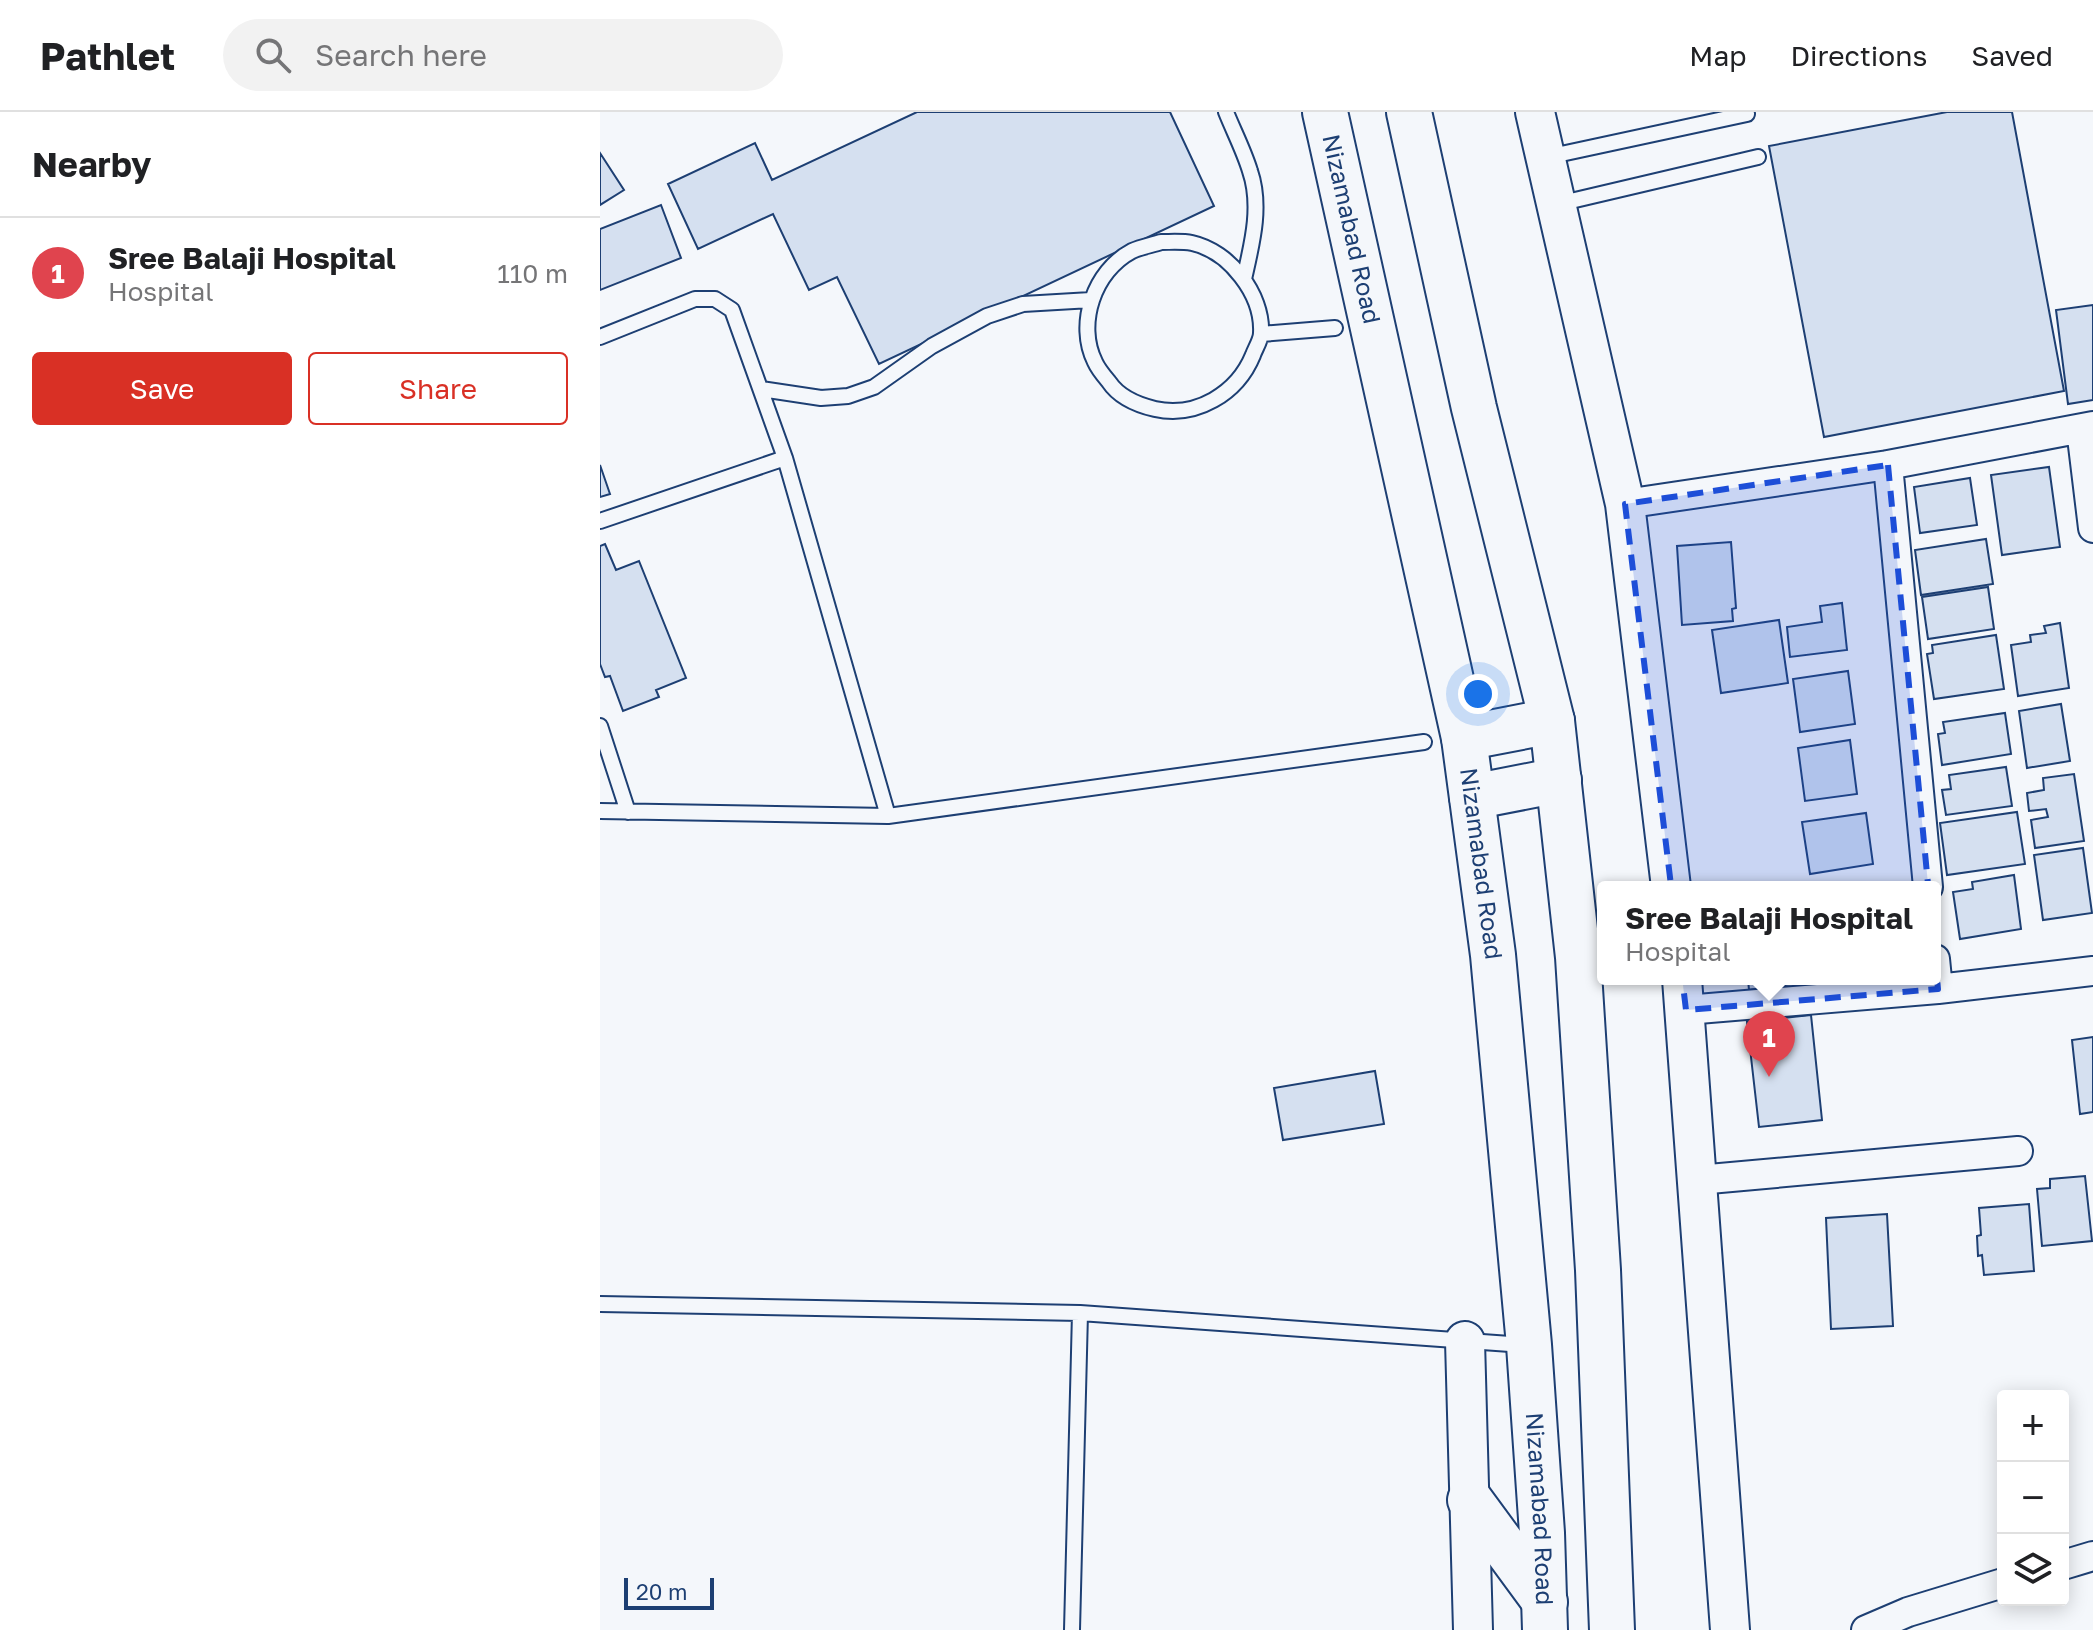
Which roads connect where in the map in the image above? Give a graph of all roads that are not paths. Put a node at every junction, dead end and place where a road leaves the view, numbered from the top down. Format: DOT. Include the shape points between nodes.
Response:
graph roads {
  1 [pos="1226,112"];
  2 [pos="1325,112"];
  3 [pos="1409,112"];
  4 [pos="1535,112"];
  5 [pos="1747,114"];
  6 [pos="1546,157"];
  7 [pos="1758,157"];
  8 [pos="1558,204"];
  9 [pos="1244,279"];
  10 [pos="1091,300"];
  11 [pos="1335,328"];
  12 [pos="1261,334"];
  13 [pos="600,337"];
  14 [pos="761,389"];
  15 [pos="2087,428"];
  16 [pos="785,458"];
  17 [pos="1888,465"];
  18 [pos="1625,504"];
  19 [pos="600,521"];
  20 [pos="2093,528"];
  21 [pos="1552,721"];
  22 [pos="600,726"];
  23 [pos="1444,740"];
  24 [pos="1559,780"];
  25 [pos="1472,797"];
  26 [pos="600,811"];
  27 [pos="628,812"];
  28 [pos="888,816"];
  29 [pos="1670,881"];
  30 [pos="1927,881"];
  31 [pos="2093,971"];
  32 [pos="1938,985"];
  33 [pos="1938,989"];
  34 [pos="1684,994"];
  35 [pos="2018,1151"];
  36 [pos="1698,1180"];
  37 [pos="600,1304"];
  38 [pos="1080,1313"];
  39 [pos="1465,1341"];
  40 [pos="1529,1345"];
  41 [pos="1470,1500"];
  42 [pos="2093,1556"];
  43 [pos="2069,1563"];
  44 [pos="1997,1585"];
  45 [pos="1545,1616"];
  46 [pos="1911,1621"];
  47 [pos="1072,1630"];
  48 [pos="1473,1630"];
  49 [pos="1612,1630"];
  50 [pos="1730,1630"];
  51 [pos="1866,1630"];
  1 -- 9 [label="lane" via="1251,174 1255,202"];
  2 -- 23 [label="highway, Nizamabad Road"];
  3 -- 21 [label="highway" via="1474,408"];
  4 -- 6 [label="main road"];
  5 -- 6 [label="lane"];
  6 -- 8 [label="main road"];
  7 -- 8 [label="lane"];
  8 -- 18 [label="main road"];
  9 -- 10 [label="lane" via="1222,256 1193,243 1161,242 1131,252 1106,272"];
  9 -- 12 [label="lane" via="1254,296"];
  10 -- 12 [label="lane" via="1087,331 1094,361 1112,387 1138,405 1168,412 1199,408 1227,392 1247,369"];
  10 -- 14 [label="lane" via="1023,304 987,316 874,387 848,396 821,398"];
  11 -- 12 [label="lane"];
  13 -- 14 [label="lane" via="695,299 715,299 732,310"];
  14 -- 16 [label="lane"];
  15 -- 17 [label="street"];
  15 -- 20 [label="street"];
  16 -- 19 [label="lane"];
  16 -- 28 [label="lane"];
  17 -- 18 [label="street"];
  17 -- 30 [label="street"];
  18 -- 29 [label="main road"];
  21 -- 23 [label="highway"];
  21 -- 24 [label="highway"];
  22 -- 27 [label="lane"];
  23 -- 25 [label="highway, Nizamabad Road"];
  23 -- 28 [label="lane"];
  24 -- 25 [label="highway"];
  24 -- 49 [label="highway" via="1578,957 1598,1270"];
  25 -- 40 [label="highway, Nizamabad Road" via="1493,955"];
  26 -- 27 [label="lane"];
  27 -- 28 [label="lane"];
  31 -- 33 [label="street"];
  32 -- 33 [label="street"];
  33 -- 34 [label="street"];
  34 -- 36 [label="main road"];
  35 -- 36 [label="street"];
  36 -- 50 [label="main road"];
  37 -- 38 [label="lane"];
  38 -- 39 [label="lane"];
  38 -- 47 [label="lane"];
  39 -- 40 [label="lane"];
  39 -- 41 [label="main road"];
  40 -- 45 [label="highway, Nizamabad Road"];
  41 -- 45 [label="highway"];
  41 -- 48 [label="main road"];
  42 -- 43 [label="street"];
  44 -- 46 [label="street"];
  46 -- 51 [label="street"];
}
